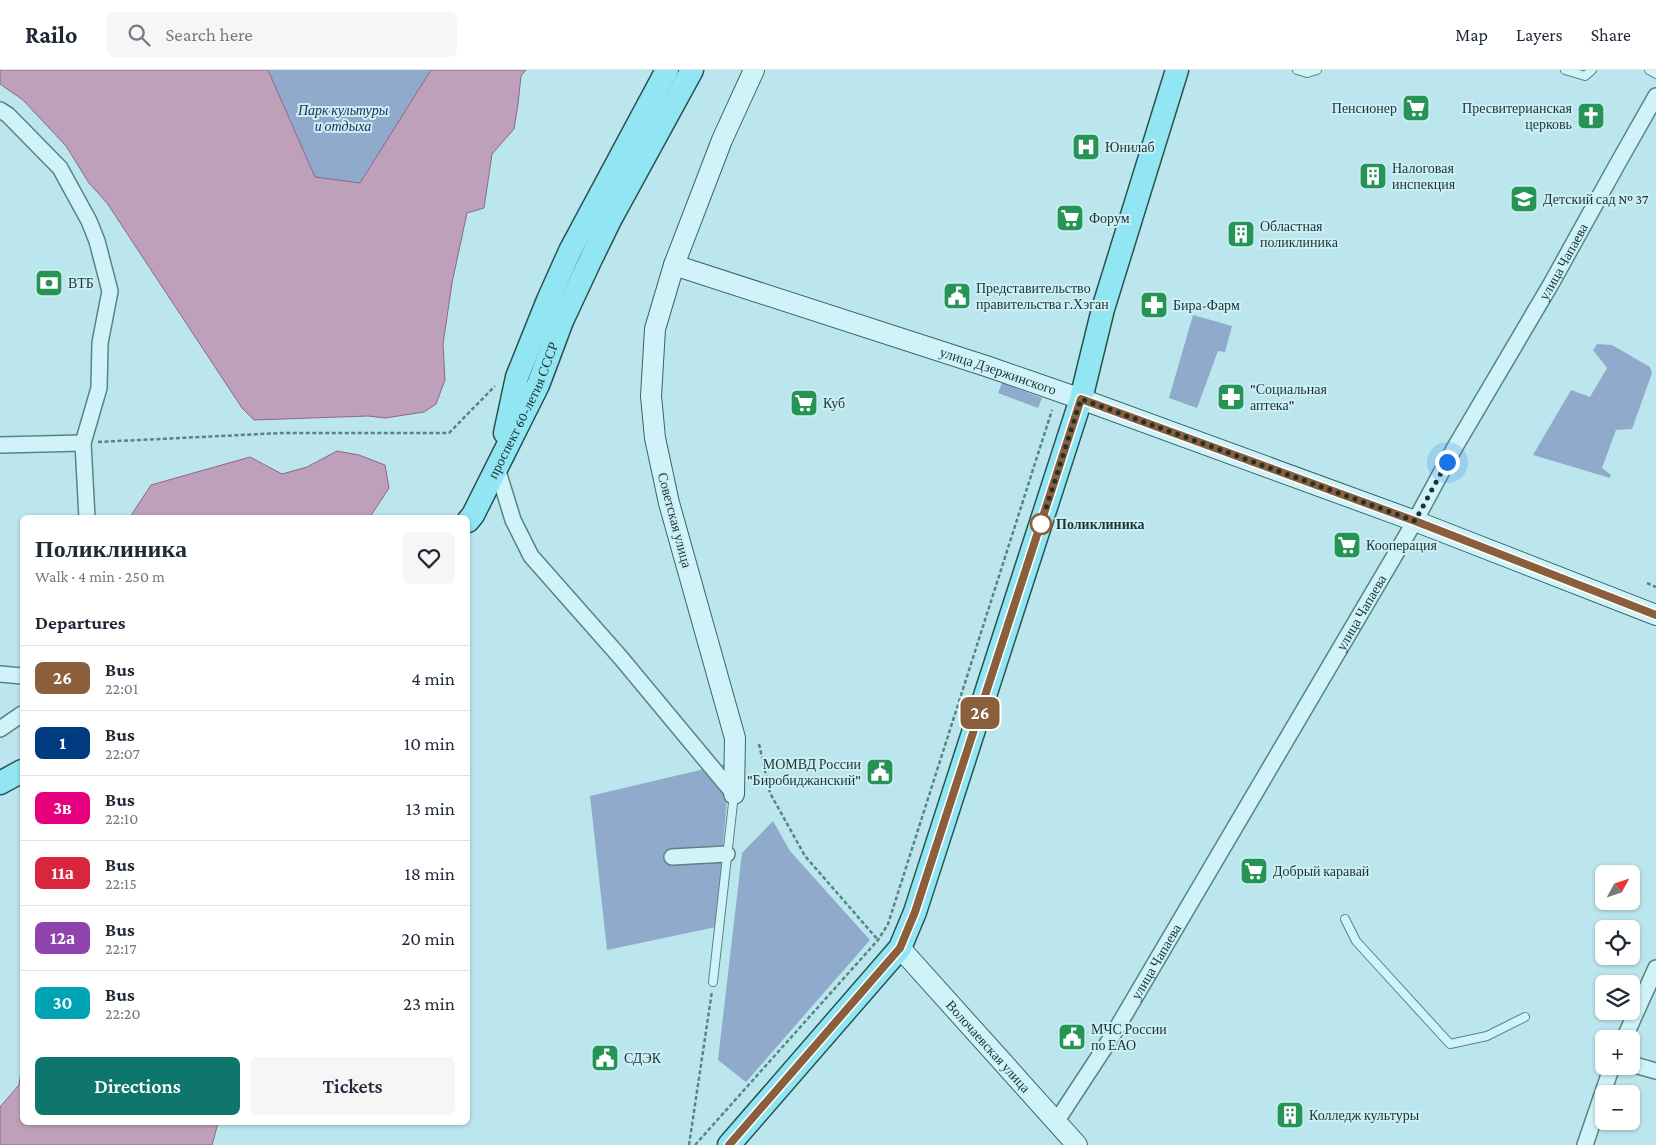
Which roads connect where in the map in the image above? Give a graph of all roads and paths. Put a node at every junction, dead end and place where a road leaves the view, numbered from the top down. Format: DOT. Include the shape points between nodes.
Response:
graph roads {
  1 [pos="668,70"];
  2 [pos="692,70"];
  3 [pos="754,70"];
  4 [pos="1177,70"];
  5 [pos="1297,70"];
  6 [pos="1317,70"];
  7 [pos="1565,70"];
  8 [pos="1592,70"];
  9 [pos="1648,70"];
  10 [pos="1656,74"];
  11 [pos="1656,96"];
  12 [pos="0,110"];
  13 [pos="601,215"];
  14 [pos="674,265"];
  15 [pos="494,386"];
  16 [pos="1081,399"];
  17 [pos="1052,410"];
  18 [pos="83,443"];
  19 [pos="0,445"];
  20 [pos="497,468"];
  21 [pos="87,515"];
  22 [pos="470,519"];
  23 [pos="1415,521"];
  24 [pos="1647,583"];
  25 [pos="1656,587"];
  26 [pos="1656,615"];
  27 [pos="0,674"];
  28 [pos="20,676"];
  29 [pos="20,715"];
  30 [pos="0,729"];
  31 [pos="759,744"];
  32 [pos="20,772"];
  33 [pos="0,783"];
  34 [pos="734,794"];
  35 [pos="727,854"];
  36 [pos="672,858"];
  37 [pos="1345,919"];
  38 [pos="878,940"];
  39 [pos="900,948"];
  40 [pos="1656,968"];
  41 [pos="713,982"];
  42 [pos="1525,1018"];
  43 [pos="1628,1030"];
  44 [pos="1640,1067"];
  45 [pos="1656,1072"];
  46 [pos="1609,1075"];
  47 [pos="1056,1122"];
  48 [pos="689,1145"];
  49 [pos="695,1145"];
  50 [pos="729,1145"];
  51 [pos="1077,1145"];
  52 [pos="1585,1145"];
  1 -- 13 [label="main road, проспект 60-летия СССР"];
  2 -- 13 [label="main road, проспект 60-летия СССР"];
  3 -- 14 [label="main road, Советская улица" via="722,140"];
  4 -- 16 [label="main road" via="1102,309"];
  5 -- 6 [label="lane" via="1307,73"];
  7 -- 8 [label="lane" via="1585,76"];
  9 -- 10 [label="lane"];
  11 -- 23 [label="street, улица Чапаева"];
  12 -- 18 [label="street" via="60,168 89,221 106,274 110,291 100,343 99,388"];
  13 -- 20 [label="main road, проспект 60-летия СССР" via="538,385"];
  14 -- 16 [label="main road, улица Дзержинского"];
  14 -- 34 [label="main road, Советская улица" via="655,329 651,396 655,438 669,503 735,738"];
  15 -- 18 [label="path" via="449,433 282,433"];
  16 -- 23 [label="main road, улица Дзержинского"];
  16 -- 39 [label="main road" via="918,903"];
  17 -- 38 [label="path" via="888,924"];
  18 -- 19 [label="street"];
  18 -- 21 [label="street"];
  20 -- 22 [label="main road, проспект 60-летия СССР"];
  20 -- 34 [label="street" via="513,520 531,556"];
  23 -- 26 [label="main road, улица Дзержинского"];
  23 -- 47 [label="street, улица Чапаева" via="1111,1038"];
  24 -- 25 [label="path"];
  27 -- 28 [label="street"];
  29 -- 30 [label="street"];
  31 -- 38 [label="path" via="770,793 805,856"];
  32 -- 33 [label="main road"];
  34 -- 35 [label="lane, Советская улица"];
  35 -- 36 [label="street"];
  35 -- 41 [label="lane, Советская улица"];
  37 -- 42 [label="lane" via="1356,941 1450,1044 1487,1036"];
  38 -- 49 [label="path"];
  39 -- 47 [label="main road, Волочаевская улица"];
  39 -- 50 [label="main road"];
  40 -- 43 [label="street"];
  41 -- 48 [label="path"];
  44 -- 45 [label="street"];
  46 -- 52 [label="street"];
  47 -- 51 [label="main road, Волочаевская улица"];
}
